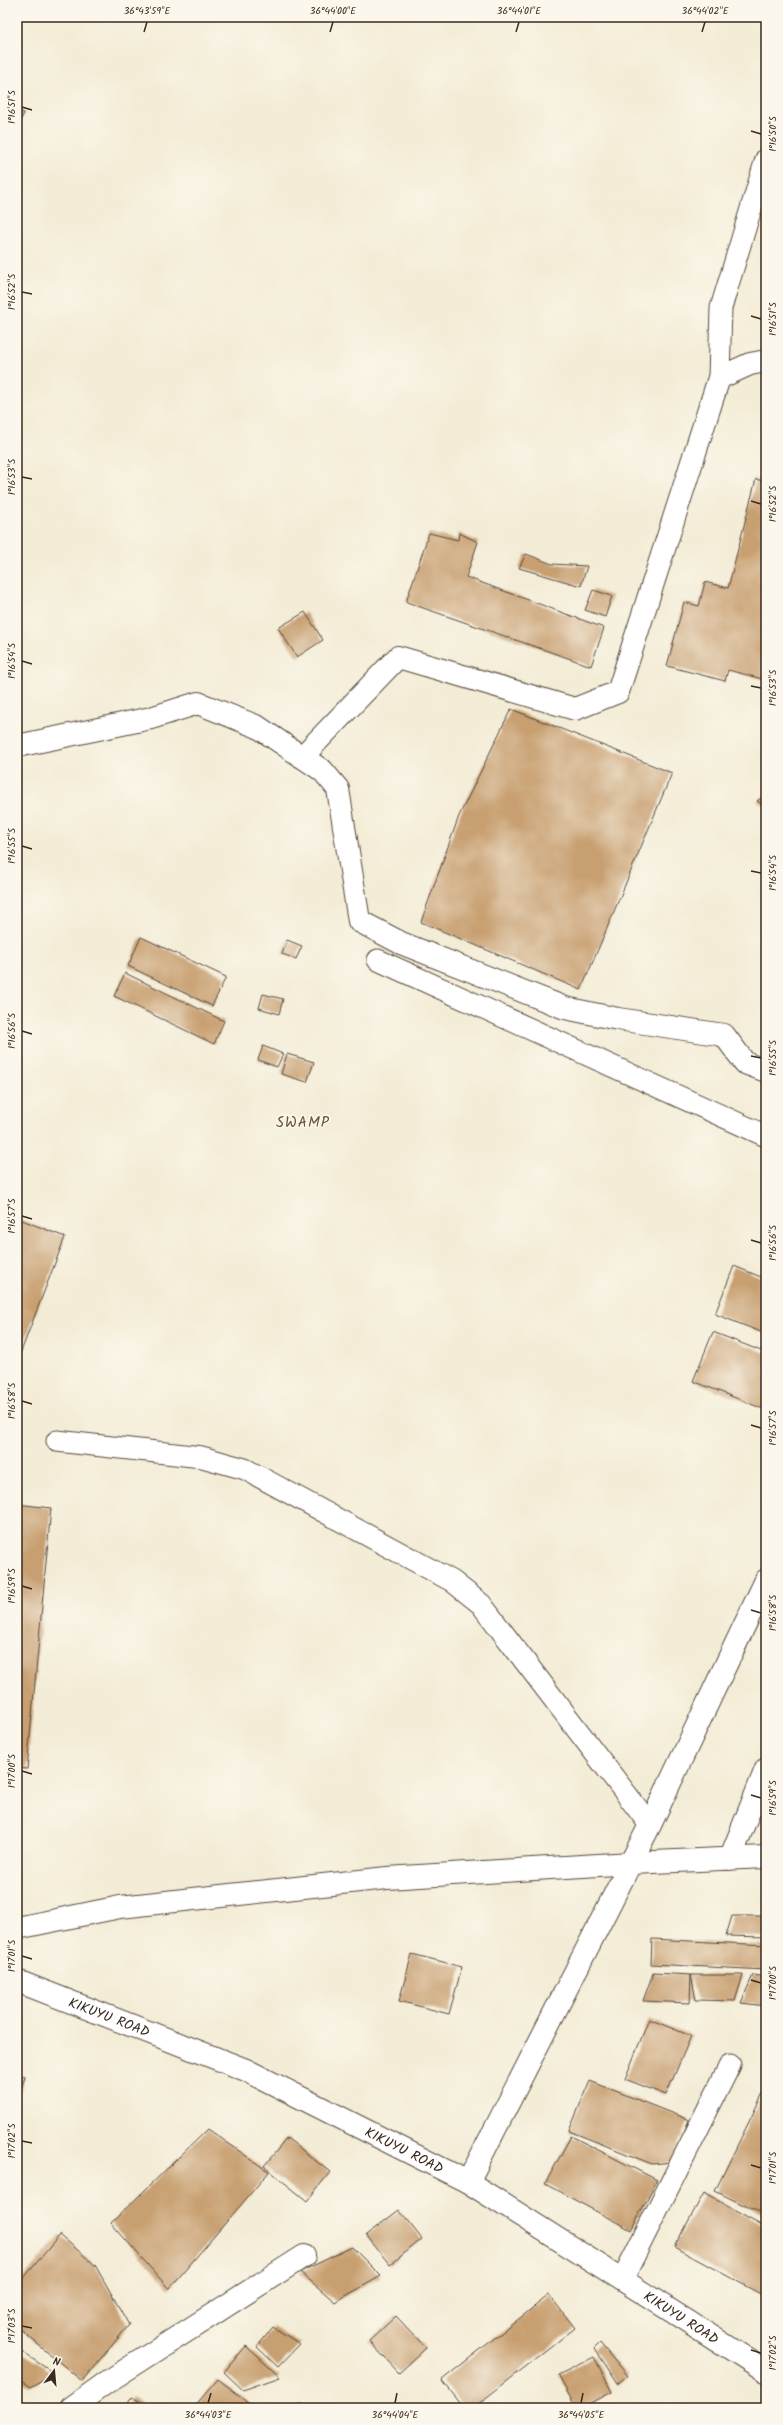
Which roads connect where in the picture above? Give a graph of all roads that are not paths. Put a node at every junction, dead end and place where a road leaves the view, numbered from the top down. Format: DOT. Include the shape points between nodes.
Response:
graph roads {
  1 [pos="766,159"];
  2 [pos="766,361"];
  3 [pos="719,378"];
  4 [pos="17,746"];
  5 [pos="302,757"];
  6 [pos="378,960"];
  7 [pos="766,1071"];
  8 [pos="766,1136"];
  9 [pos="57,1441"];
  10 [pos="766,1580"];
  11 [pos="766,1769"];
  12 [pos="650,1825"];
  13 [pos="766,1857"];
  14 [pos="730,1859"];
  15 [pos="631,1863"];
  16 [pos="17,1928"];
  17 [pos="17,1981"];
  18 [pos="730,2065"];
  19 [pos="468,2182"];
  20 [pos="304,2256"];
  21 [pos="622,2280"];
  22 [pos="766,2370"];
  23 [pos="71,2408"];
  1 -- 3 [label="lane" via="721,308"];
  2 -- 3 [label="street" via="750,364"];
  3 -- 5 [label="street" via="618,692 575,709 398,657"];
  4 -- 5 [label="street" via="150,718 198,703 258,727"];
  5 -- 7 [label="street" via="323,771 338,789 359,921 401,943 565,1008 724,1035 745,1063"];
  6 -- 8 [label="lane"];
  9 -- 12 [label="lane" via="202,1457 245,1469 452,1581 481,1604"];
  10 -- 12 [label="street"];
  11 -- 14 [label="street"];
  12 -- 15 [label="street"];
  13 -- 14 [label="street"];
  14 -- 15 [label="street"];
  15 -- 16 [label="street" via="379,1879 120,1907"];
  15 -- 19 [label="street"];
  17 -- 19 [label="street, KIKUYU ROAD" via="246,2070"];
  18 -- 21 [label="lane"];
  19 -- 21 [label="street, KIKUYU ROAD"];
  20 -- 23 [label="street"];
  21 -- 22 [label="street, KIKUYU ROAD"];
}
